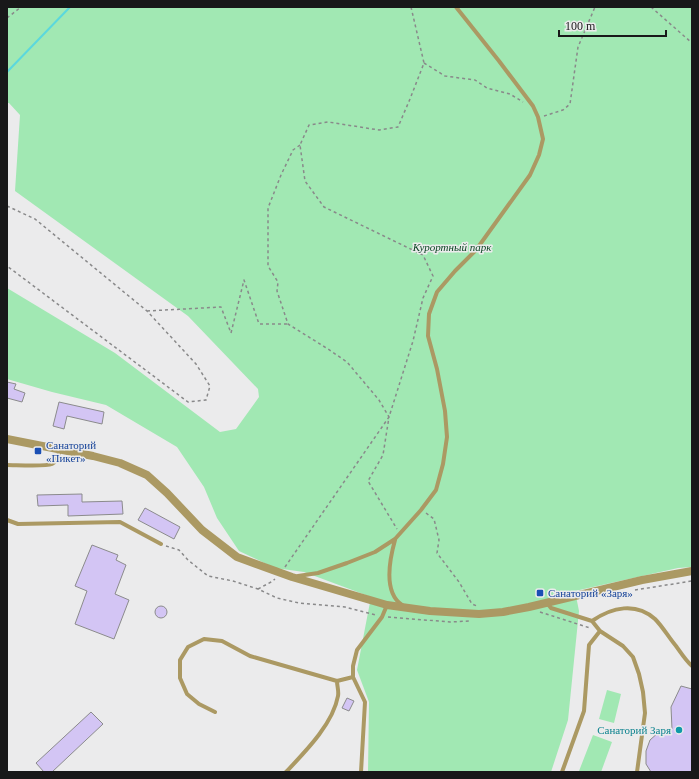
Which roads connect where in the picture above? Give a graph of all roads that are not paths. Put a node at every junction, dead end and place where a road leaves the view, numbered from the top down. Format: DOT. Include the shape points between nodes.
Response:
graph roads {
  1 [pos="456,7"];
  2 [pos="7,439"];
  3 [pos="60,450"];
  4 [pos="7,464"];
  5 [pos="7,520"];
  6 [pos="395,540"];
  7 [pos="161,544"];
  8 [pos="692,571"];
  9 [pos="292,577"];
  10 [pos="547,603"];
  11 [pos="387,605"];
  12 [pos="406,608"];
  13 [pos="592,621"];
  14 [pos="600,631"];
  15 [pos="692,666"];
  16 [pos="353,677"];
  17 [pos="337,681"];
  18 [pos="215,712"];
  19 [pos="286,772"];
  20 [pos="361,772"];
  21 [pos="562,772"];
  22 [pos="637,772"];
  1 -- 6 [label="lane" via="533,106 543,139 530,175 476,250 437,292 429,314 428,336 445,411 447,437 443,464 436,490"];
  2 -- 3 [label="street"];
  3 -- 4 [label="lane" via="52,464"];
  3 -- 9 [label="street" via="120,463 147,474 168,492 202,530 237,557"];
  5 -- 7 [label="lane" via="18,524 120,522"];
  6 -- 9 [label="lane" via="375,552 347,563 318,573"];
  6 -- 12 [label="lane" via="389,575 398,603"];
  8 -- 10 [label="street"];
  9 -- 11 [label="street"];
  10 -- 12 [label="street" via="479,614"];
  10 -- 13 [label="lane" via="551,608"];
  11 -- 12 [label="street"];
  11 -- 16 [label="lane" via="382,617 357,650"];
  13 -- 14 [label="lane"];
  13 -- 15 [label="lane" via="613,609 627,607 644,611 656,620"];
  14 -- 21 [label="lane" via="589,645 584,711"];
  14 -- 22 [label="lane" via="633,657 639,674 645,713"];
  16 -- 17 [label="lane"];
  16 -- 20 [label="lane" via="365,702"];
  17 -- 18 [label="lane" via="250,656 222,641 204,639 188,647 180,660 180,678 187,694"];
  17 -- 19 [label="lane" via="338,695 335,708 323,730"];
}
